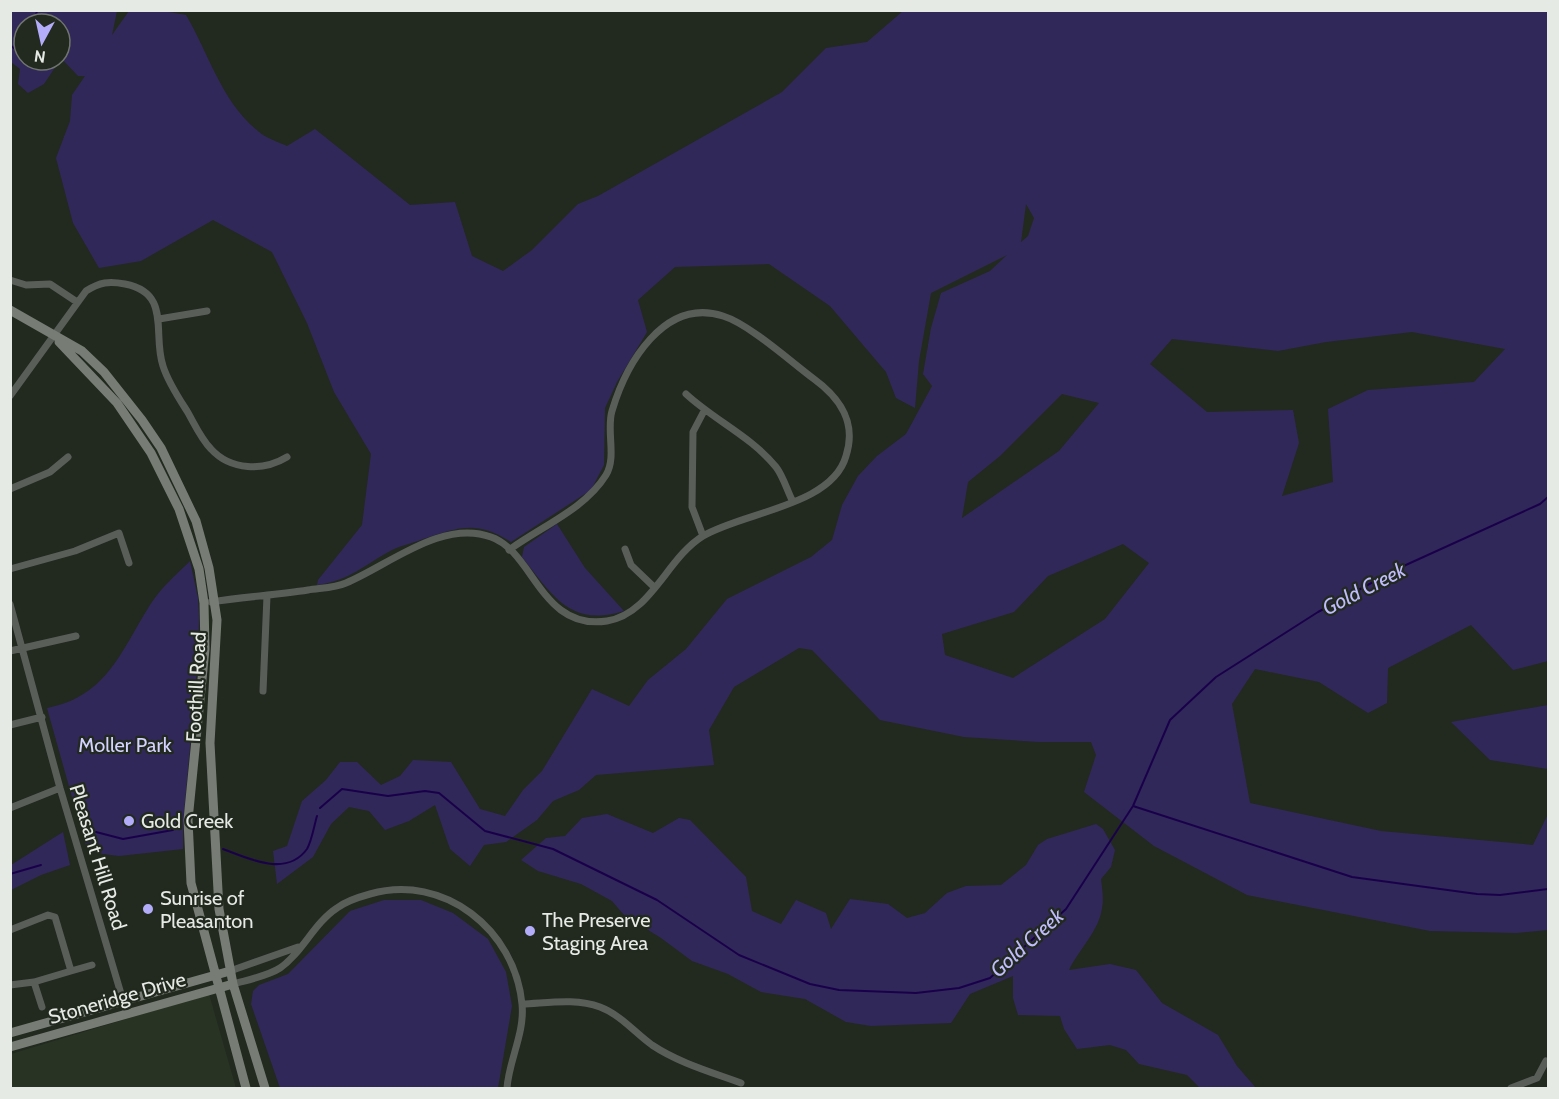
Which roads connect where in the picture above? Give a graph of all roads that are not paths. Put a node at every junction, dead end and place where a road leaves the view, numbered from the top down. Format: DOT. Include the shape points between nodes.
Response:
graph roads {
  1 [pos="10,280"];
  2 [pos="77,302"];
  3 [pos="10,310"];
  4 [pos="207,310"];
  5 [pos="159,319"];
  6 [pos="54,336"];
  7 [pos="13,388"];
  8 [pos="686,394"];
  9 [pos="10,396"];
  10 [pos="704,411"];
  11 [pos="68,457"];
  12 [pos="287,457"];
  13 [pos="10,489"];
  14 [pos="792,501"];
  15 [pos="703,536"];
  16 [pos="625,549"];
  17 [pos="509,550"];
  18 [pos="129,563"];
  19 [pos="10,569"];
  20 [pos="654,587"];
  21 [pos="267,596"];
  22 [pos="216,601"];
  23 [pos="204,603"];
  24 [pos="10,604"];
  25 [pos="76,636"];
  26 [pos="22,648"];
  27 [pos="10,651"];
  28 [pos="263,691"];
  29 [pos="42,717"];
  30 [pos="10,726"];
  31 [pos="60,788"];
  32 [pos="10,808"];
  33 [pos="10,930"];
  34 [pos="300,946"];
  35 [pos="92,965"];
  36 [pos="71,971"];
  37 [pos="230,971"];
  38 [pos="214,975"];
  39 [pos="34,982"];
  40 [pos="233,984"];
  41 [pos="10,985"];
  42 [pos="217,988"];
  43 [pos="123,1001"];
  44 [pos="522,1004"];
  45 [pos="42,1007"];
  46 [pos="127,1014"];
  47 [pos="10,1033"];
  48 [pos="10,1047"];
  49 [pos="1546,1060"];
  50 [pos="741,1083"];
  51 [pos="246,1089"];
  52 [pos="265,1089"];
  53 [pos="507,1089"];
  54 [pos="1511,1089"];
  1 -- 2 [label="street" via="50,284"];
  2 -- 5 [label="street" via="97,284 129,285 151,299"];
  2 -- 6 [label="street"];
  3 -- 6 [label="main road, Foothill Road"];
  4 -- 5 [label="street"];
  5 -- 12 [label="street" via="162,366 210,448 226,460 249,467 275,464"];
  6 -- 7 [label="street"];
  6 -- 22 [label="main road, Foothill Road" via="82,351 104,372 161,448 193,514"];
  6 -- 23 [label="main road, Foothill Road" via="117,403 151,453 189,535 200,569"];
  7 -- 9 [label="street"];
  8 -- 10 [label="street"];
  10 -- 14 [label="street" via="753,445 777,468"];
  10 -- 15 [label="street" via="693,432 692,498"];
  11 -- 13 [label="street" via="50,472"];
  14 -- 15 [label="street"];
  14 -- 17 [label="street" via="825,486 843,468 850,429 844,408 833,393 744,328 723,316 697,312 658,328 632,368 610,415 609,471 590,497"];
  15 -- 20 [label="street"];
  16 -- 20 [label="street" via="631,565"];
  17 -- 20 [label="street" via="549,599 579,619 606,621 623,616"];
  17 -- 21 [label="street" via="494,537 469,532 408,550 342,585"];
  18 -- 19 [label="street" via="119,533 75,551"];
  21 -- 22 [label="street"];
  21 -- 28 [label="street"];
  22 -- 23 [label="street"];
  22 -- 37 [label="main road, Foothill Road" via="218,641 211,705 211,764 219,909"];
  23 -- 38 [label="main road, Foothill Road" via="205,649 188,820 189,859 190,883"];
  24 -- 26 [label="street, Pleasant Hill Road"];
  25 -- 26 [label="street"];
  26 -- 27 [label="street"];
  26 -- 29 [label="street, Pleasant Hill Road"];
  29 -- 30 [label="street"];
  29 -- 31 [label="street, Pleasant Hill Road"];
  31 -- 32 [label="street"];
  31 -- 43 [label="street, Pleasant Hill Road"];
  33 -- 36 [label="street" via="48,915 55,917"];
  34 -- 37 [label="street"];
  34 -- 40 [label="street" via="280,968"];
  34 -- 44 [label="street" via="337,908 358,898 393,890 436,894 474,914 505,948 516,972"];
  35 -- 36 [label="street"];
  36 -- 39 [label="street"];
  37 -- 38 [label="main road, Stoneridge Drive"];
  37 -- 40 [label="main road, Foothill Road"];
  38 -- 42 [label="main road, Foothill Road"];
  38 -- 43 [label="main road, Stoneridge Drive"];
  39 -- 41 [label="street"];
  39 -- 45 [label="street"];
  40 -- 42 [label="main road, Stoneridge Drive"];
  40 -- 52 [label="main road, Foothill Road"];
  42 -- 46 [label="main road, Stoneridge Drive"];
  42 -- 51 [label="main road, Foothill Road"];
  43 -- 46 [label="street, Pleasant Hill Road"];
  43 -- 47 [label="main road, Stoneridge Drive"];
  44 -- 50 [label="street" via="582,1002 601,1008 681,1061"];
  44 -- 53 [label="street"];
  46 -- 48 [label="main road, Stoneridge Drive"];
  49 -- 54 [label="street" via="1537,1078"];
}
